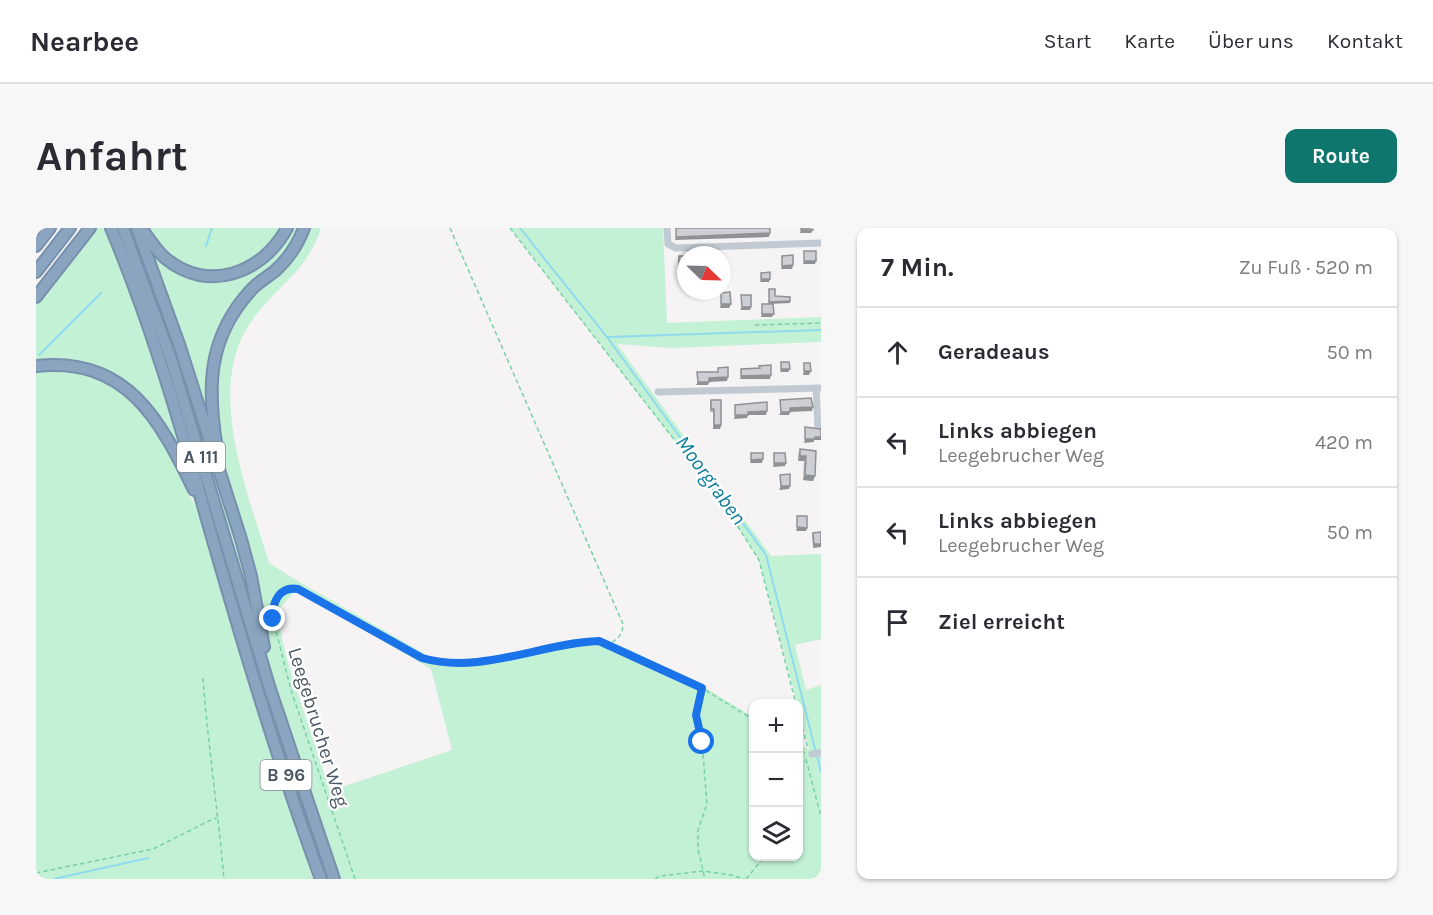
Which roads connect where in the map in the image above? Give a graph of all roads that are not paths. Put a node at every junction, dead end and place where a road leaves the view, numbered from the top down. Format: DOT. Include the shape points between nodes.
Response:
graph roads {
  1 [pos="50,228"];
  2 [pos="70,228"];
  3 [pos="90,228"];
  4 [pos="123,228"];
  5 [pos="140,228"];
  6 [pos="287,228"];
  7 [pos="304,228"];
  8 [pos="667,228"];
  9 [pos="112,232"];
  10 [pos="821,243"];
  11 [pos="36,246"];
  12 [pos="36,272"];
  13 [pos="36,297"];
  14 [pos="36,366"];
  15 [pos="818,388"];
  16 [pos="658,392"];
  17 [pos="818,428"];
  18 [pos="223,482"];
  19 [pos="206,514"];
  20 [pos="270,689"];
  21 [pos="321,879"];
  22 [pos="334,879"];
  1 -- 11 [label="highway"];
  2 -- 12 [label="highway"];
  3 -- 13 [label="highway"];
  4 -- 20 [label="highway, A 111" via="171,359"];
  5 -- 6 [label="highway" via="171,262 213,276 256,264 274,248"];
  5 -- 18 [label="highway"];
  7 -- 18 [label="highway" via="291,254 252,288 220,337 210,398"];
  8 -- 10 [label="street" via="668,244 676,248"];
  9 -- 19 [label="highway, A 111" via="159,358"];
  14 -- 19 [label="highway" via="85,369 108,378 135,396 162,428"];
  15 -- 16 [label="street"];
  15 -- 17 [label="street"];
  18 -- 20 [label="highway" via="248,563"];
  19 -- 21 [label="highway, B 96"];
  20 -- 22 [label="highway, B 96"];
}
